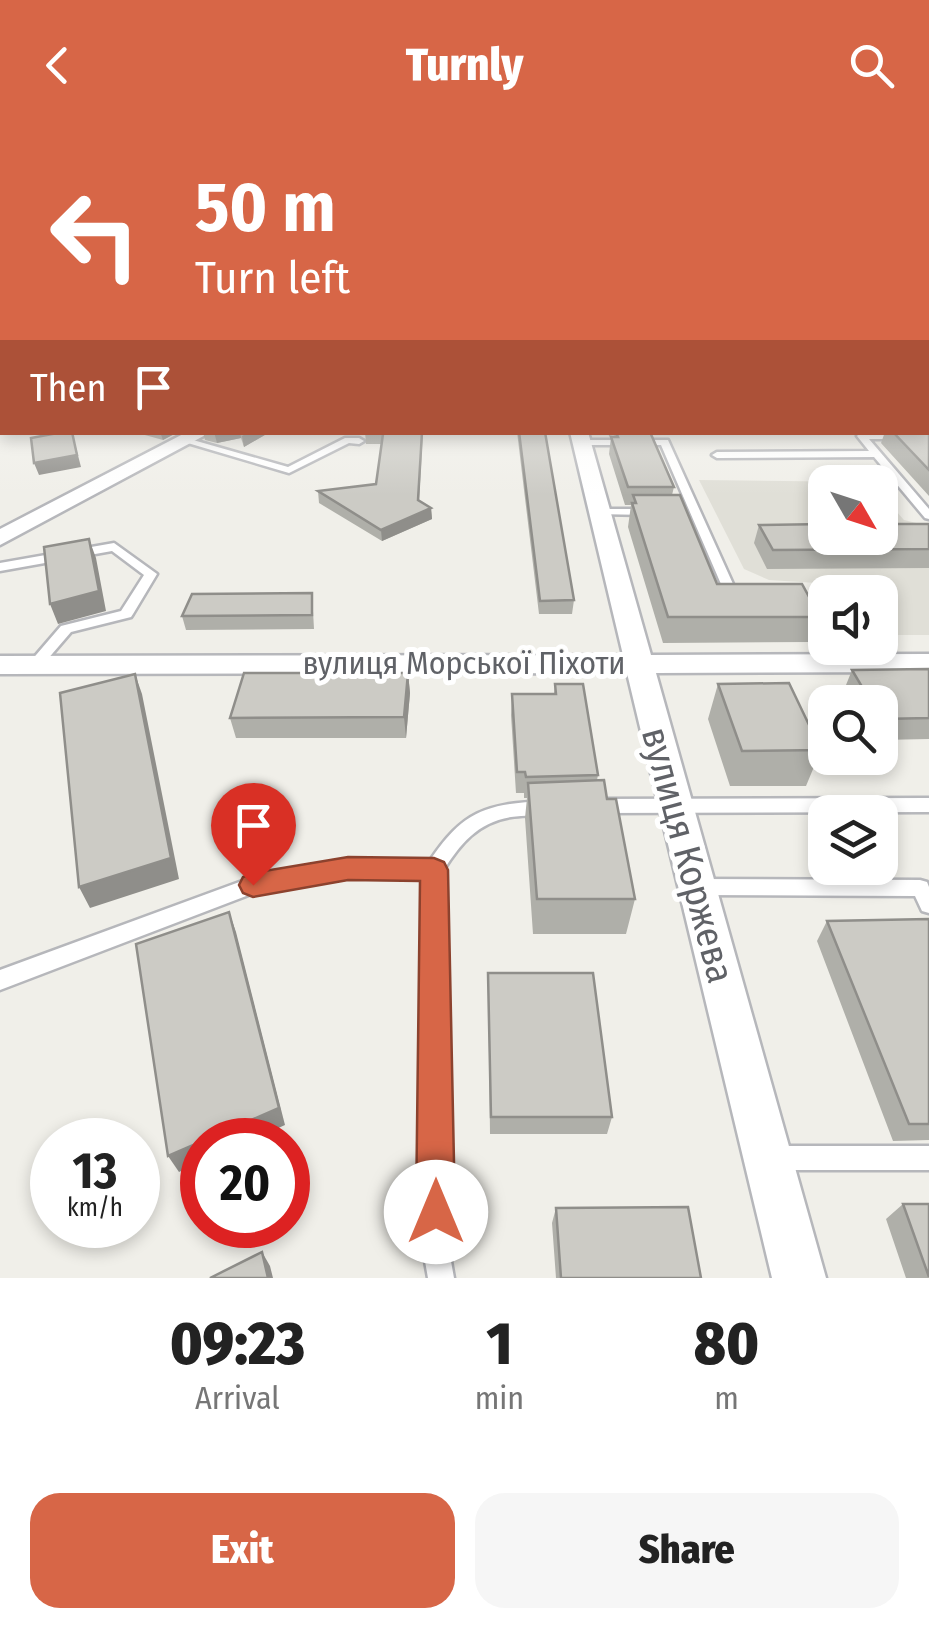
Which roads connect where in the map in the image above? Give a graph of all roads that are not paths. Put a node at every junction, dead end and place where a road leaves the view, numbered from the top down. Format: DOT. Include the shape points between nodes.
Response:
graph roads {
  1 [pos="876,435"];
  2 [pos="194,437"];
  3 [pos="663,437"];
  4 [pos="580,438"];
  5 [pos="360,441"];
  6 [pos="876,454"];
  7 [pos="717,455"];
  8 [pos="599,512"];
  9 [pos="658,512"];
  10 [pos="678,512"];
  11 [pos="698,512"];
  12 [pos="929,516"];
  13 [pos="0,538"];
  14 [pos="0,567"];
  15 [pos="750,598"];
  16 [pos="802,599"];
  17 [pos="808,610"];
  18 [pos="808,651"];
  19 [pos="898,659"];
  20 [pos="638,662"];
  21 [pos="929,663"];
  22 [pos="0,665"];
  23 [pos="34,665"];
  24 [pos="674,803"];
  25 [pos="929,804"];
  26 [pos="434,870"];
  27 [pos="696,888"];
  28 [pos="929,905"];
  29 [pos="0,980"];
  30 [pos="767,1158"];
  31 [pos="929,1158"];
  32 [pos="441,1278"];
  33 [pos="799,1278"];
  1 -- 6 [label="lane" via="862,436"];
  2 -- 5 [label="lane" via="289,470 348,440"];
  2 -- 13 [label="street"];
  3 -- 4 [label="lane"];
  3 -- 11 [label="lane"];
  4 -- 8 [label="street, вулиця Коржева"];
  6 -- 7 [label="lane"];
  6 -- 12 [label="lane"];
  8 -- 9 [label="lane"];
  8 -- 20 [label="street, вулиця Коржева"];
  10 -- 11 [label="lane"];
  11 -- 15 [label="lane" via="733,598"];
  14 -- 23 [label="lane" via="114,547 151,574 126,614 66,629"];
  16 -- 17 [label="lane"];
  18 -- 20 [label="street, вулиця Морської Піхоти"];
  19 -- 21 [label="street, вулиця Морської Піхоти"];
  20 -- 23 [label="street, вулиця Морської Піхоти"];
  20 -- 24 [label="street, вулиця Коржева"];
  22 -- 23 [label="street, вулиця Морської Піхоти"];
  24 -- 25 [label="lane"];
  24 -- 26 [label="lane" via="503,809 458,831"];
  24 -- 27 [label="street, вулиця Коржева"];
  26 -- 29 [label="lane" via="348,869 253,885"];
  26 -- 32 [label="lane"];
  27 -- 28 [label="lane" via="920,888"];
  27 -- 30 [label="street, вулиця Коржева"];
  30 -- 31 [label="lane"];
  30 -- 33 [label="street, вулиця Коржева"];
}
